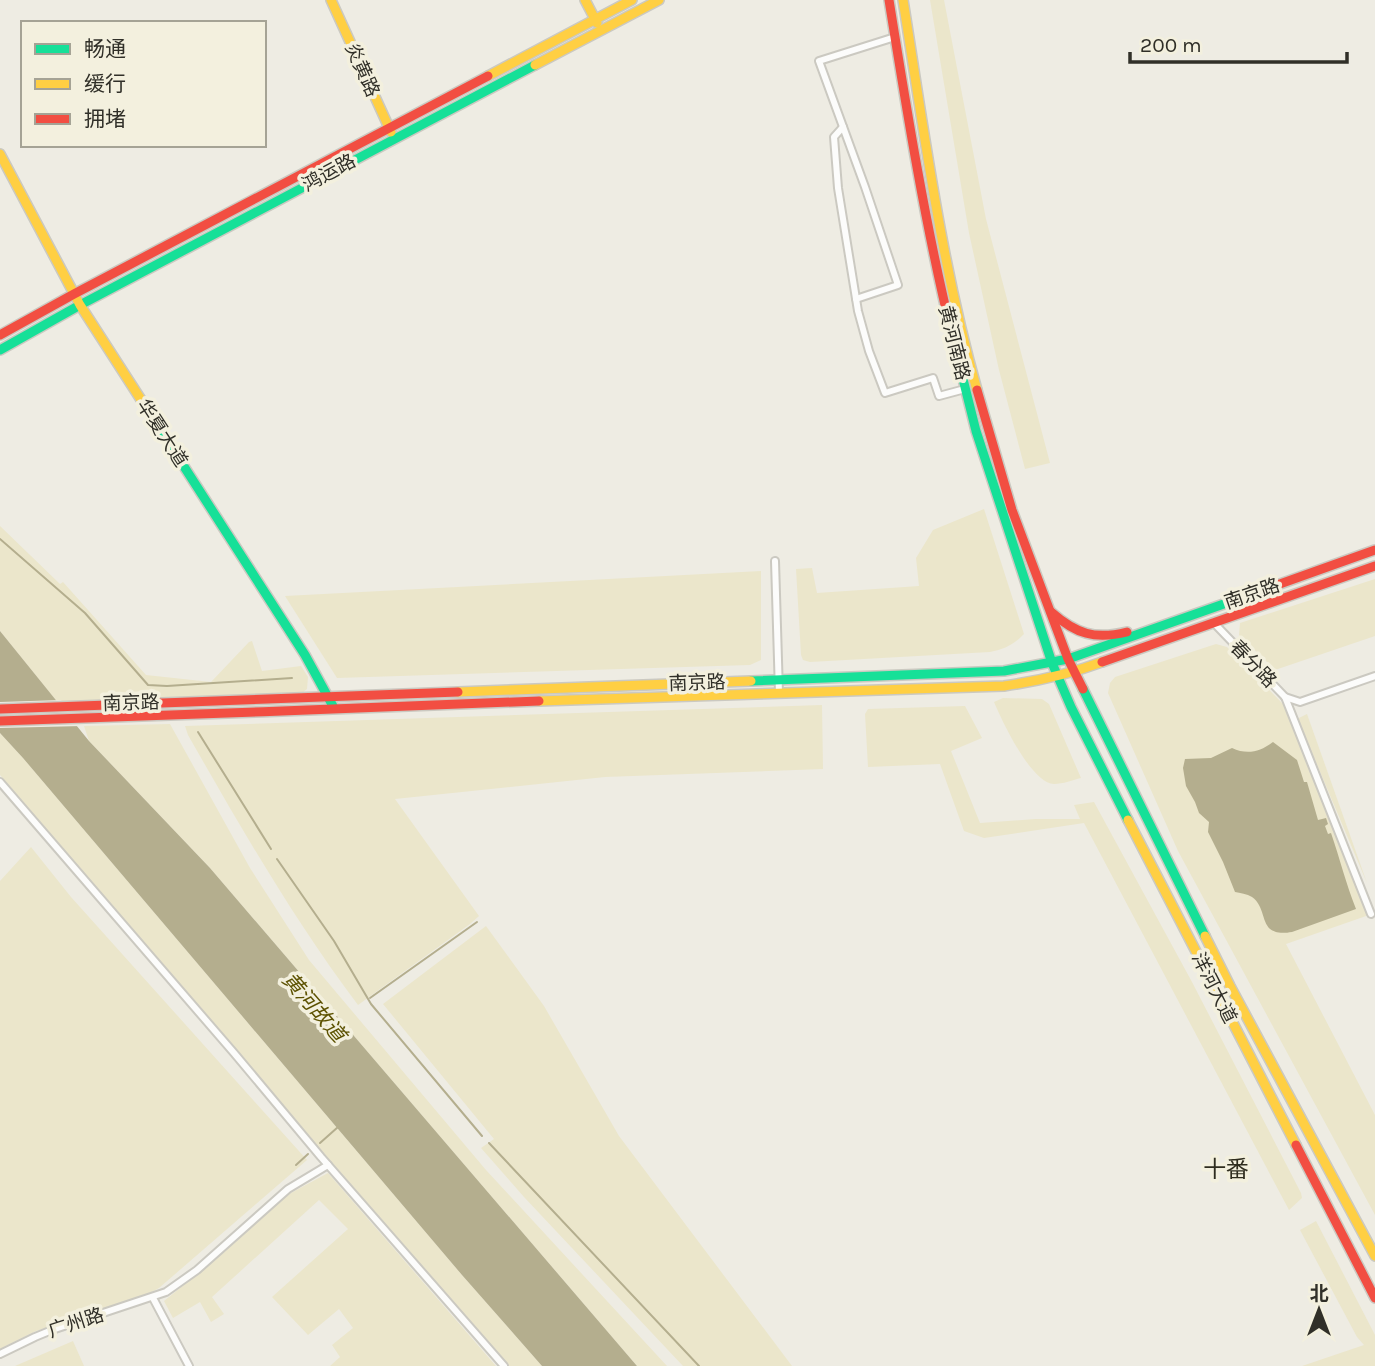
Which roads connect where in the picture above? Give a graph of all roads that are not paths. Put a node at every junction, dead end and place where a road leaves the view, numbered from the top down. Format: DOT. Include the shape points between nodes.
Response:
graph roads {
  1 [pos="331,0"];
  2 [pos="585,0"];
  3 [pos="632,0"];
  4 [pos="659,0"];
  5 [pos="889,0"];
  6 [pos="903,0"];
  7 [pos="595,19"];
  8 [pos="601,30"];
  9 [pos="895,37"];
  10 [pos="843,127"];
  11 [pos="388,128"];
  12 [pos="395,138"];
  13 [pos="0,154"];
  14 [pos="74,294"];
  15 [pos="856,299"];
  16 [pos="80,305"];
  17 [pos="0,335"];
  18 [pos="0,350"];
  19 [pos="965,389"];
  20 [pos="1375,550"];
  21 [pos="775,561"];
  22 [pos="1375,566"];
  23 [pos="1224,603"];
  24 [pos="1050,610"];
  25 [pos="1213,622"];
  26 [pos="1068,659"];
  27 [pos="1052,663"];
  28 [pos="1074,672"];
  29 [pos="1057,676"];
  30 [pos="1375,676"];
  31 [pos="778,680"];
  32 [pos="779,693"];
  33 [pos="329,697"];
  34 [pos="1285,697"];
  35 [pos="1300,702"];
  36 [pos="334,708"];
  37 [pos="0,709"];
  38 [pos="0,721"];
  39 [pos="1295,722"];
  40 [pos="0,782"];
  41 [pos="1371,914"];
  42 [pos="328,1165"];
  43 [pos="1375,1256"];
  44 [pos="153,1298"];
  45 [pos="1375,1298"];
  46 [pos="0,1354"];
  47 [pos="189,1366"];
  48 [pos="504,1366"];
  1 -- 11 [label="main road, 炎黄路"];
  2 -- 7 [label="main road"];
  3 -- 7 [label="main road, 鸿运路"];
  4 -- 8 [label="main road, 鸿运路"];
  5 -- 9 [label="main road, 黄河南路"];
  6 -- 24 [label="main road, 黄河南路" via="934,198 976,386 1012,510"];
  7 -- 8 [label="main road"];
  7 -- 11 [label="main road, 鸿运路"];
  8 -- 12 [label="main road, 鸿运路"];
  9 -- 10 [label="street" via="819,61"];
  9 -- 19 [label="main road, 黄河南路" via="935,265"];
  10 -- 15 [label="street" via="834,137"];
  10 -- 15 [label="street" via="898,285"];
  11 -- 12 [label="main road, 炎黄路"];
  11 -- 14 [label="main road, 鸿运路"];
  12 -- 16 [label="main road, 鸿运路"];
  13 -- 14 [label="main road, 华夏大道"];
  14 -- 16 [label="main road, 华夏大道"];
  14 -- 17 [label="main road, 鸿运路"];
  15 -- 19 [label="street" via="885,393 933,378 939,396"];
  16 -- 18 [label="main road, 鸿运路"];
  16 -- 33 [label="main road, 华夏大道"];
  19 -- 27 [label="main road, 黄河南路"];
  20 -- 23 [label="main road, 南京路"];
  21 -- 31 [label="street"];
  22 -- 25 [label="main road, 南京路"];
  23 -- 24 [label="main road" via="1104,636 1077,632"];
  23 -- 26 [label="main road, 南京路"];
  24 -- 26 [label="main road, 黄河南路"];
  25 -- 28 [label="main road, 南京路"];
  25 -- 34 [label="street, 春分路"];
  26 -- 27 [label="main road, 南京路"];
  26 -- 28 [label="main road, 黄河南路"];
  27 -- 29 [label="main road, 黄河南路"];
  27 -- 31 [label="main road, 南京路" via="1004,671"];
  28 -- 29 [label="main road, 南京路"];
  28 -- 43 [label="main road, 洋河大道" via="1230,986"];
  29 -- 32 [label="main road, 南京路" via="1004,686"];
  29 -- 45 [label="main road, 洋河大道"];
  30 -- 35 [label="street"];
  31 -- 32 [label="street"];
  31 -- 33 [label="main road, 南京路"];
  32 -- 36 [label="main road, 南京路"];
  33 -- 36 [label="main road, 华夏大道"];
  33 -- 37 [label="main road, 南京路"];
  34 -- 35 [label="street, 春分路"];
  34 -- 39 [label="street"];
  35 -- 39 [label="street"];
  36 -- 38 [label="main road, 南京路"];
  39 -- 41 [label="street"];
  40 -- 42 [label="street"];
  42 -- 44 [label="street, 广州路" via="288,1189 197,1270"];
  42 -- 48 [label="street"];
  44 -- 46 [label="street, 广州路" via="52,1330"];
  44 -- 47 [label="street"];
}
